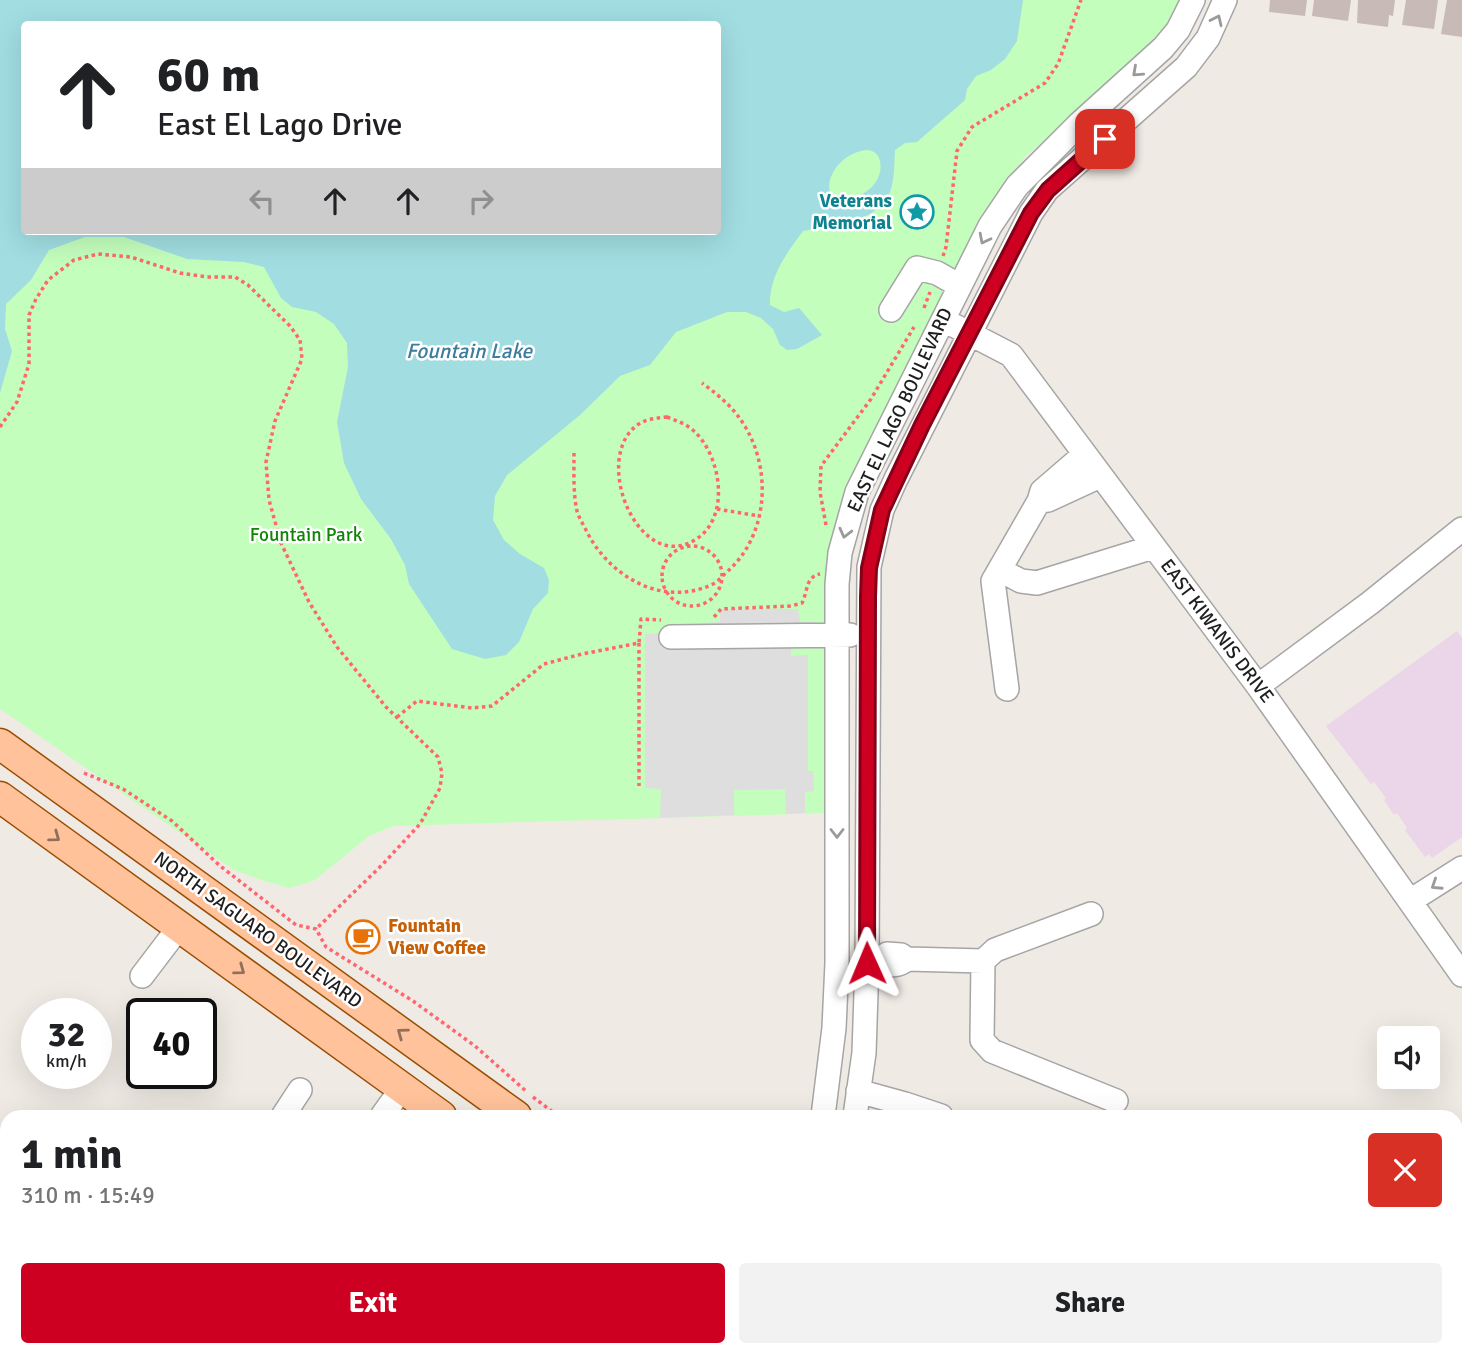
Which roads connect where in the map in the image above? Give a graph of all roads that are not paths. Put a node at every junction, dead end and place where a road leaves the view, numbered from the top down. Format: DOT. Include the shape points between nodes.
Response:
graph roads {
  1 [pos="1193,0"];
  2 [pos="1225,0"];
  3 [pos="1163,48"];
  4 [pos="1182,71"];
  5 [pos="960,286"];
  6 [pos="891,310"];
  7 [pos="942,320"];
  8 [pos="968,333"];
  9 [pos="1085,454"];
  10 [pos="1100,475"];
  11 [pos="1039,501"];
  12 [pos="1462,528"];
  13 [pos="1153,547"];
  14 [pos="1000,570"];
  15 [pos="668,628"];
  16 [pos="837,635"];
  17 [pos="867,635"];
  18 [pos="1258,686"];
  19 [pos="1007,689"];
  20 [pos="0,744"];
  21 [pos="866,782"];
  22 [pos="837,785"];
  23 [pos="0,797"];
  24 [pos="1462,868"];
  25 [pos="1410,901"];
  26 [pos="1091,914"];
  27 [pos="180,926"];
  28 [pos="873,961"];
  29 [pos="983,961"];
  30 [pos="1462,975"];
  31 [pos="142,976"];
  32 [pos="402,1088"];
  33 [pos="300,1090"];
  34 [pos="858,1091"];
  35 [pos="1116,1101"];
  36 [pos="287,1110"];
  37 [pos="386,1110"];
  38 [pos="433,1110"];
  39 [pos="504,1110"];
  40 [pos="506,1110"];
  41 [pos="824,1110"];
  42 [pos="856,1110"];
  43 [pos="903,1110"];
  1 -- 3 [label="street, EAST EL LAGO BOULEVARD"];
  4 -- 2 [label="street, EAST EL LAGO BOULEVARD, one-way" via="1208,38"];
  3 -- 4 [label="street"];
  3 -- 5 [label="street, EAST EL LAGO BOULEVARD, one-way" via="1017,186 990,226"];
  4 -- 8 [label="street, EAST EL LAGO BOULEVARD" via="1048,190 1017,235"];
  5 -- 6 [label="street" via="917,268"];
  5 -- 7 [label="street, EAST EL LAGO BOULEVARD"];
  7 -- 8 [label="street, EAST KIWANIS DRIVE"];
  7 -- 16 [label="street, EAST EL LAGO BOULEVARD, one-way" via="857,492 840,553"];
  8 -- 9 [label="street, EAST KIWANIS DRIVE" via="1011,355"];
  8 -- 17 [label="street, EAST EL LAGO BOULEVARD" via="882,510 869,568"];
  9 -- 10 [label="street, EAST KIWANIS DRIVE"];
  9 -- 11 [label="street" via="1042,491"];
  10 -- 11 [label="street"];
  10 -- 13 [label="street, EAST KIWANIS DRIVE"];
  11 -- 14 [label="street"];
  12 -- 18 [label="street"];
  13 -- 14 [label="street" via="1037,583"];
  13 -- 18 [label="street, EAST KIWANIS DRIVE"];
  14 -- 19 [label="street" via="993,581"];
  15 -- 16 [label="street"];
  16 -- 17 [label="street"];
  16 -- 22 [label="street, EAST EL LAGO BOULEVARD"];
  17 -- 21 [label="street, EAST EL LAGO BOULEVARD"];
  18 -- 25 [label="street, EAST KIWANIS DRIVE"];
  40 -- 20 [label="main road, NORTH SAGUARO BOULEVARD, one-way"];
  21 -- 22 [label="street"];
  21 -- 28 [label="street"];
  22 -- 41 [label="street, EAST EL LAGO BOULEVARD, one-way" via="837,963"];
  23 -- 27 [label="main road, one-way"];
  24 -- 25 [label="street, one-way"];
  25 -- 30 [label="street, EAST KIWANIS DRIVE"];
  26 -- 29 [label="street" via="995,950"];
  27 -- 31 [label="street"];
  27 -- 32 [label="main road, one-way"];
  28 -- 29 [label="street" via="901,965 907,959"];
  28 -- 34 [label="street"];
  29 -- 35 [label="street" via="982,1040 992,1051"];
  32 -- 37 [label="street"];
  32 -- 38 [label="main road"];
  32 -- 39 [label="main road" via="420,1071 454,1091"];
  33 -- 36 [label="street"];
  34 -- 42 [label="street"];
  34 -- 43 [label="street"];
}
